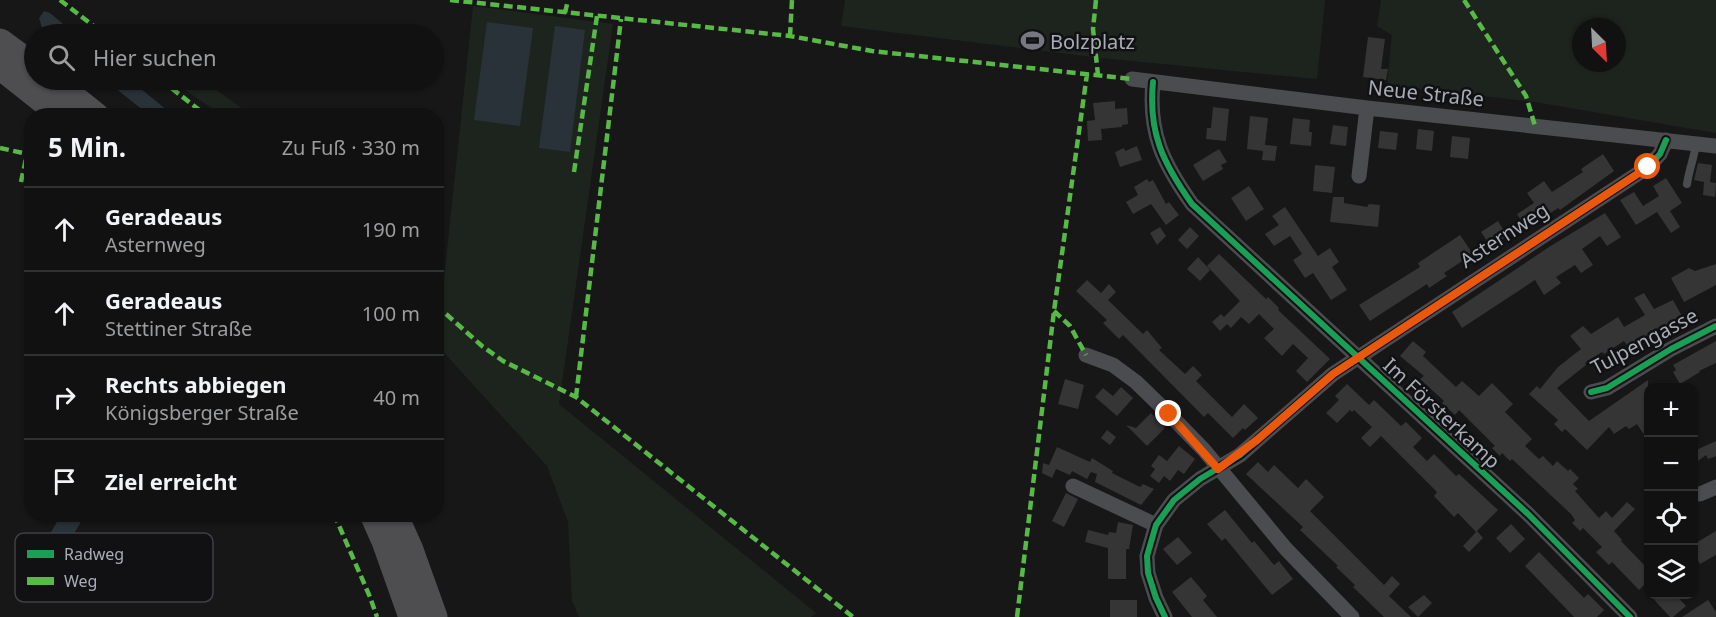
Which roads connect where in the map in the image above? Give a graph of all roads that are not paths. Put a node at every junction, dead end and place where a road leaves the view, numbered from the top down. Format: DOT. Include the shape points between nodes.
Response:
graph roads {
  1 [pos="3,53"];
  2 [pos="24,62"];
  3 [pos="24,75"];
  4 [pos="1132,79"];
  5 [pos="1153,82"];
  6 [pos="38,90"];
  7 [pos="64,90"];
  8 [pos="55,108"];
  9 [pos="86,108"];
  10 [pos="1367,108"];
  11 [pos="1666,140"];
  12 [pos="1696,144"];
  13 [pos="1716,146"];
  14 [pos="1359,176"];
  15 [pos="1688,184"];
  16 [pos="1716,326"];
  17 [pos="1086,355"];
  18 [pos="1357,357"];
  19 [pos="1591,392"];
  20 [pos="1218,469"];
  21 [pos="1073,486"];
  22 [pos="1716,487"];
  23 [pos="1698,494"];
  24 [pos="377,522"];
  25 [pos="398,522"];
  26 [pos="1156,525"];
  27 [pos="412,617"];
  28 [pos="434,617"];
  29 [pos="1165,617"];
  30 [pos="1352,617"];
  31 [pos="1630,617"];
  1 -- 2 [label="highway"];
  1 -- 3 [label="highway"];
  4 -- 5 [label="street, Neue Straße"];
  5 -- 10 [label="street, Neue Straße"];
  5 -- 18 [label="street, Im Försterkamp" via="1153,125 1159,147 1192,204"];
  6 -- 8 [label="highway"];
  7 -- 9 [label="highway"];
  10 -- 11 [label="street, Neue Straße"];
  10 -- 14 [label="street"];
  11 -- 12 [label="street, Neue Straße"];
  11 -- 18 [label="street, Asternweg" via="1648,167"];
  12 -- 13 [label="street, Neue Straße"];
  12 -- 15 [label="lane"];
  16 -- 19 [label="street, Tulpengasse" via="1607,388"];
  17 -- 20 [label="street" via="1113,365 1136,382"];
  18 -- 20 [label="street, Asternweg"];
  18 -- 31 [label="street, Im Försterkamp" via="1528,514"];
  20 -- 26 [label="street, Asternweg" via="1185,490"];
  20 -- 30 [label="street" via="1286,549"];
  21 -- 26 [label="street"];
  22 -- 23 [label="street"];
  24 -- 27 [label="highway"];
  25 -- 28 [label="highway"];
  26 -- 29 [label="street" via="1147,556 1148,573"];
}
